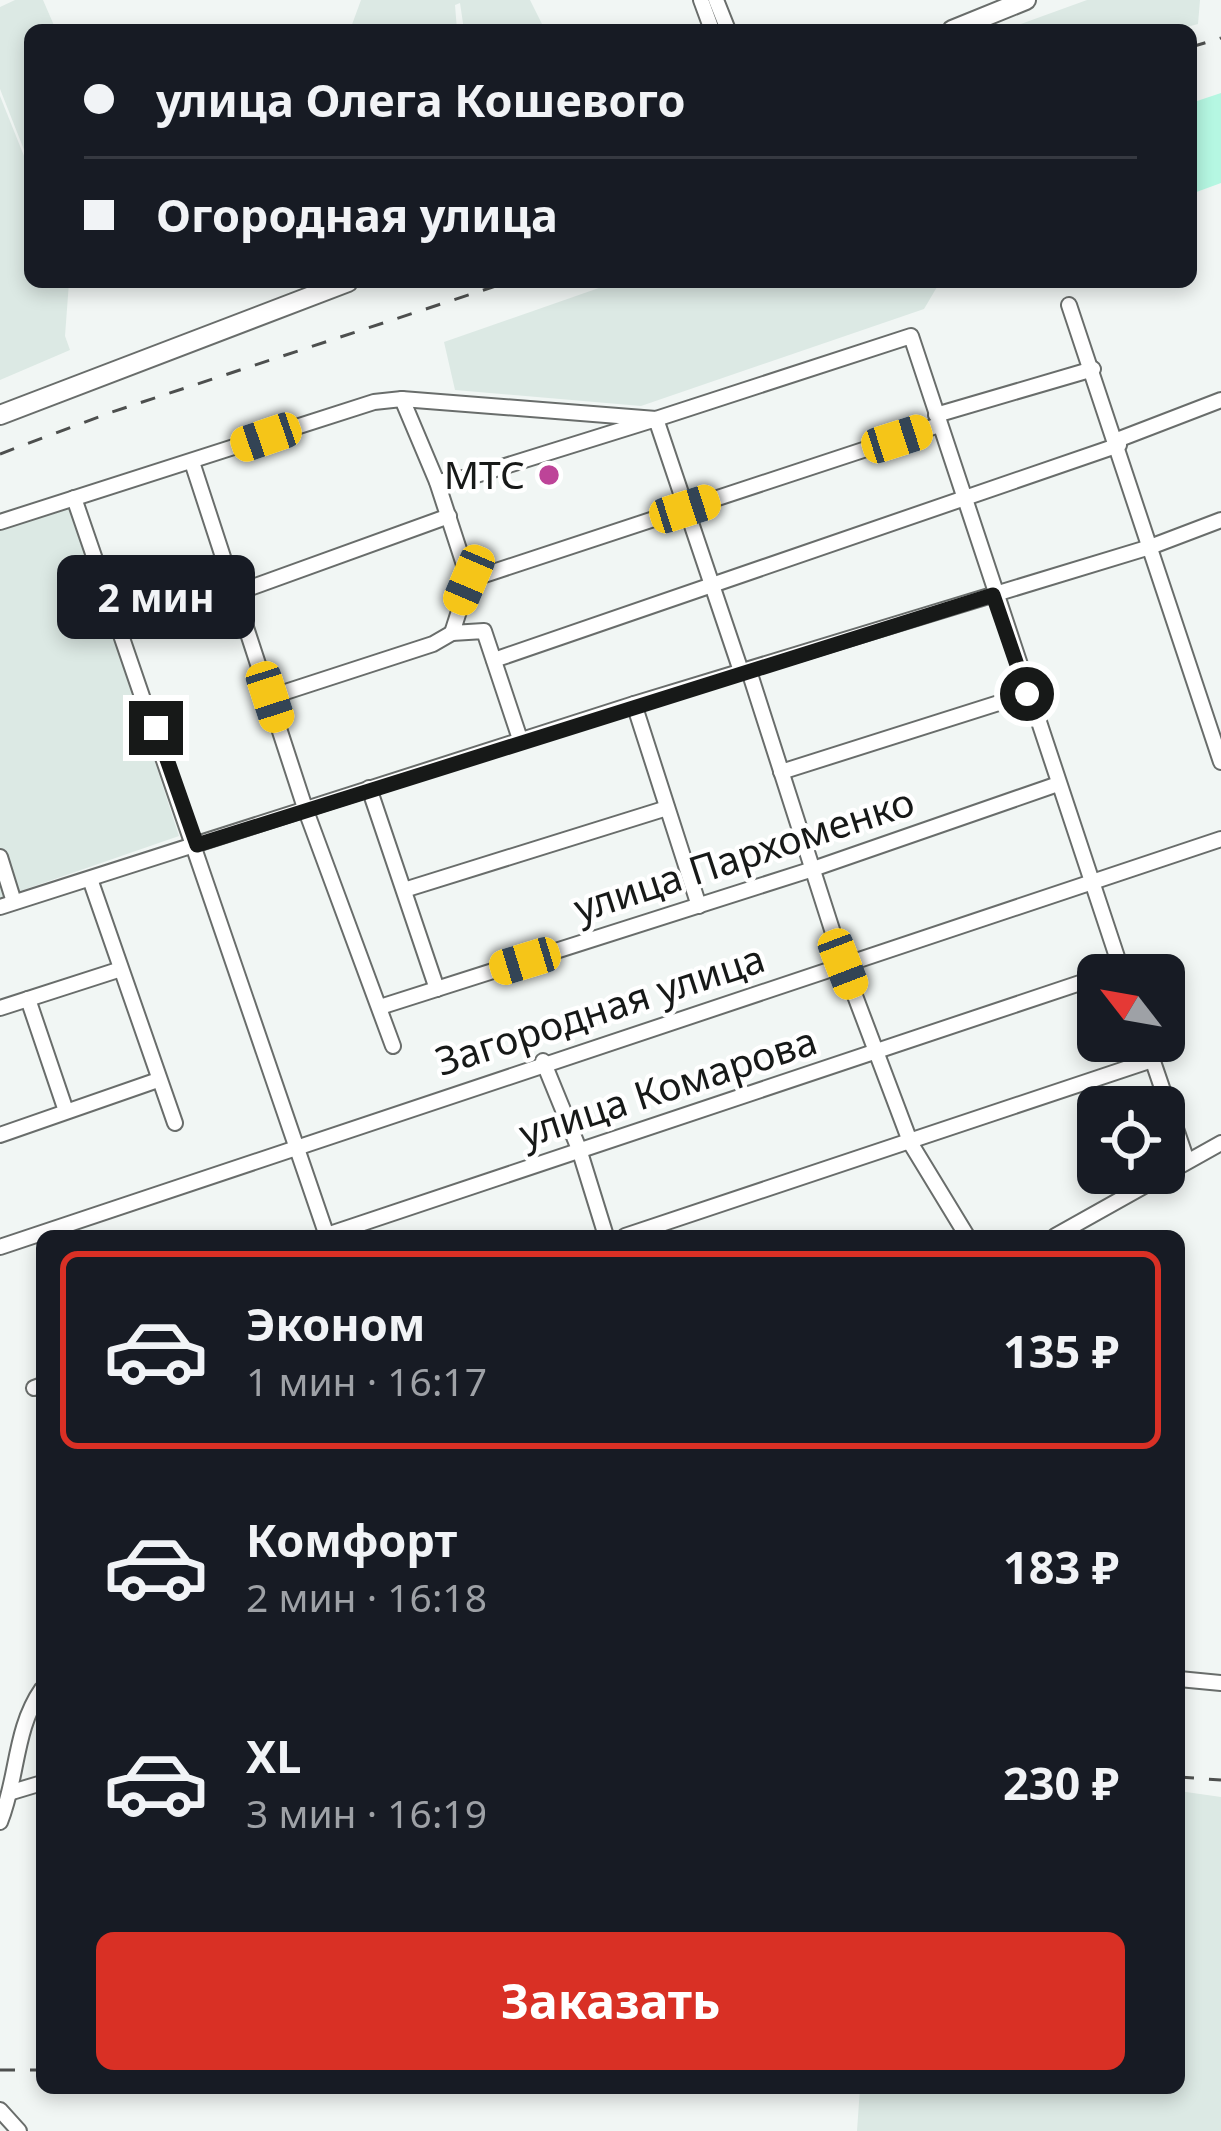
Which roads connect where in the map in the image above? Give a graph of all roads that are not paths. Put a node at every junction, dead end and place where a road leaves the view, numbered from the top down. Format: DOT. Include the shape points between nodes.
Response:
graph roads {
  1 [pos="1026,0"];
  2 [pos="967,24"];
  3 [pos="332,288"];
  4 [pos="1069,305"];
  5 [pos="1093,369"];
  6 [pos="402,399"];
  7 [pos="1221,400"];
  8 [pos="0,415"];
  9 [pos="656,419"];
  10 [pos="938,420"];
  11 [pos="1118,443"];
  12 [pos="192,462"];
  13 [pos="437,482"];
  14 [pos="74,498"];
  15 [pos="965,501"];
  16 [pos="685,509"];
  17 [pos="449,516"];
  18 [pos="1221,520"];
  19 [pos="0,522"];
  20 [pos="1150,547"];
  21 [pos="469,580"];
  22 [pos="711,588"];
  23 [pos="236,593"];
  24 [pos="993,595"];
  25 [pos="452,632"];
  26 [pos="494,660"];
  27 [pos="745,671"];
  28 [pos="1027,694"];
  29 [pos="270,697"];
  30 [pos="634,704"];
  31 [pos="1215,724"];
  32 [pos="520,740"];
  33 [pos="1221,762"];
  34 [pos="781,772"];
  35 [pos="1058,784"];
  36 [pos="369,788"];
  37 [pos="305,808"];
  38 [pos="667,808"];
  39 [pos="1221,839"];
  40 [pos="197,845"];
  41 [pos="0,857"];
  42 [pos="813,869"];
  43 [pos="90,879"];
  44 [pos="1090,881"];
  45 [pos="404,890"];
  46 [pos="7,904"];
  47 [pos="699,905"];
  48 [pos="1116,954"];
  49 [pos="843,964"];
  50 [pos="118,970"];
  51 [pos="1077,984"];
  52 [pos="437,989"];
  53 [pos="28,999"];
  54 [pos="380,1007"];
  55 [pos="0,1008"];
  56 [pos="393,1046"];
  57 [pos="877,1054"];
  58 [pos="543,1061"];
  59 [pos="1146,1062"];
  60 [pos="1153,1062"];
  61 [pos="158,1080"];
  62 [pos="66,1111"];
  63 [pos="175,1124"];
  64 [pos="0,1136"];
  65 [pos="1221,1143"];
  66 [pos="911,1144"];
  67 [pos="296,1146"];
  68 [pos="579,1149"];
  69 [pos="1187,1161"];
  70 [pos="47,1230"];
  71 [pos="325,1230"];
  72 [pos="342,1230"];
  73 [pos="604,1230"];
  74 [pos="645,1230"];
  75 [pos="963,1230"];
  76 [pos="1066,1230"];
  77 [pos="36,1234"];
  78 [pos="0,1246"];
  79 [pos="1185,1679"];
  80 [pos="1221,1683"];
  81 [pos="36,1700"];
  82 [pos="36,1785"];
  83 [pos="12,1792"];
  84 [pos="0,1822"];
  85 [pos="0,2110"];
  86 [pos="19,2131"];
  1 -- 2 [label="main road"];
  3 -- 8 [label="main road"];
  4 -- 5 [label="street"];
  5 -- 10 [label="street"];
  5 -- 11 [label="street"];
  6 -- 9 [label="street"];
  6 -- 12 [label="street" via="341,411"];
  6 -- 13 [label="street"];
  7 -- 11 [label="street"];
  9 -- 10 [label="street" via="911,336"];
  9 -- 13 [label="street"];
  9 -- 16 [label="street"];
  10 -- 15 [label="street"];
  10 -- 16 [label="street"];
  11 -- 15 [label="street"];
  11 -- 20 [label="street"];
  12 -- 14 [label="street"];
  12 -- 23 [label="street"];
  13 -- 17 [label="street"];
  14 -- 19 [label="street"];
  14 -- 40 [label="street"];
  15 -- 22 [label="street"];
  15 -- 24 [label="street"];
  16 -- 21 [label="street"];
  16 -- 22 [label="street"];
  17 -- 21 [label="street"];
  17 -- 23 [label="street"];
  18 -- 20 [label="street"];
  20 -- 24 [label="street"];
  20 -- 31 [label="street"];
  21 -- 25 [label="street"];
  22 -- 26 [label="street"];
  22 -- 27 [label="street"];
  23 -- 29 [label="street"];
  24 -- 27 [label="street"];
  24 -- 28 [label="street"];
  25 -- 26 [label="street" via="484,631"];
  25 -- 29 [label="street"];
  26 -- 32 [label="street"];
  27 -- 30 [label="street"];
  27 -- 34 [label="street"];
  28 -- 34 [label="street"];
  28 -- 35 [label="street"];
  29 -- 37 [label="street"];
  30 -- 32 [label="street"];
  30 -- 38 [label="street"];
  31 -- 33 [label="street"];
  32 -- 36 [label="street"];
  34 -- 42 [label="street"];
  35 -- 42 [label="street, улица Пархоменко"];
  35 -- 44 [label="street"];
  36 -- 37 [label="street"];
  36 -- 45 [label="street"];
  37 -- 40 [label="street"];
  37 -- 54 [label="street"];
  38 -- 45 [label="street"];
  38 -- 47 [label="street"];
  39 -- 44 [label="street, Загородная улица"];
  40 -- 43 [label="street"];
  40 -- 67 [label="street"];
  41 -- 46 [label="street"];
  42 -- 47 [label="street, улица Пархоменко"];
  42 -- 49 [label="street"];
  43 -- 46 [label="street"];
  43 -- 50 [label="street"];
  44 -- 48 [label="street"];
  44 -- 49 [label="street, Загородная улица"];
  45 -- 52 [label="street"];
  47 -- 52 [label="street, улица Пархоменко"];
  49 -- 57 [label="street"];
  49 -- 58 [label="street, Загородная улица"];
  50 -- 53 [label="street"];
  50 -- 61 [label="street"];
  51 -- 57 [label="street, улица Комарова"];
  52 -- 54 [label="street, улица Пархоменко"];
  53 -- 55 [label="street"];
  53 -- 62 [label="street"];
  54 -- 56 [label="street"];
  57 -- 66 [label="street"];
  57 -- 68 [label="street, улица Комарова"];
  58 -- 67 [label="street, Загородная улица"];
  58 -- 68 [label="street"];
  59 -- 66 [label="street"];
  60 -- 69 [label="street"];
  61 -- 62 [label="street"];
  61 -- 63 [label="street"];
  62 -- 64 [label="street"];
  65 -- 69 [label="street"];
  66 -- 74 [label="street"];
  66 -- 75 [label="street"];
  67 -- 70 [label="street, Загородная улица"];
  67 -- 71 [label="street"];
  68 -- 72 [label="street, улица Комарова"];
  68 -- 73 [label="street"];
  69 -- 76 [label="street"];
  77 -- 78 [label="street, Загородная улица"];
  79 -- 80 [label="street"];
  81 -- 83 [label="street" via="23,1725"];
  82 -- 83 [label="street"];
  83 -- 84 [label="street"];
  85 -- 86 [label="street"];
}
